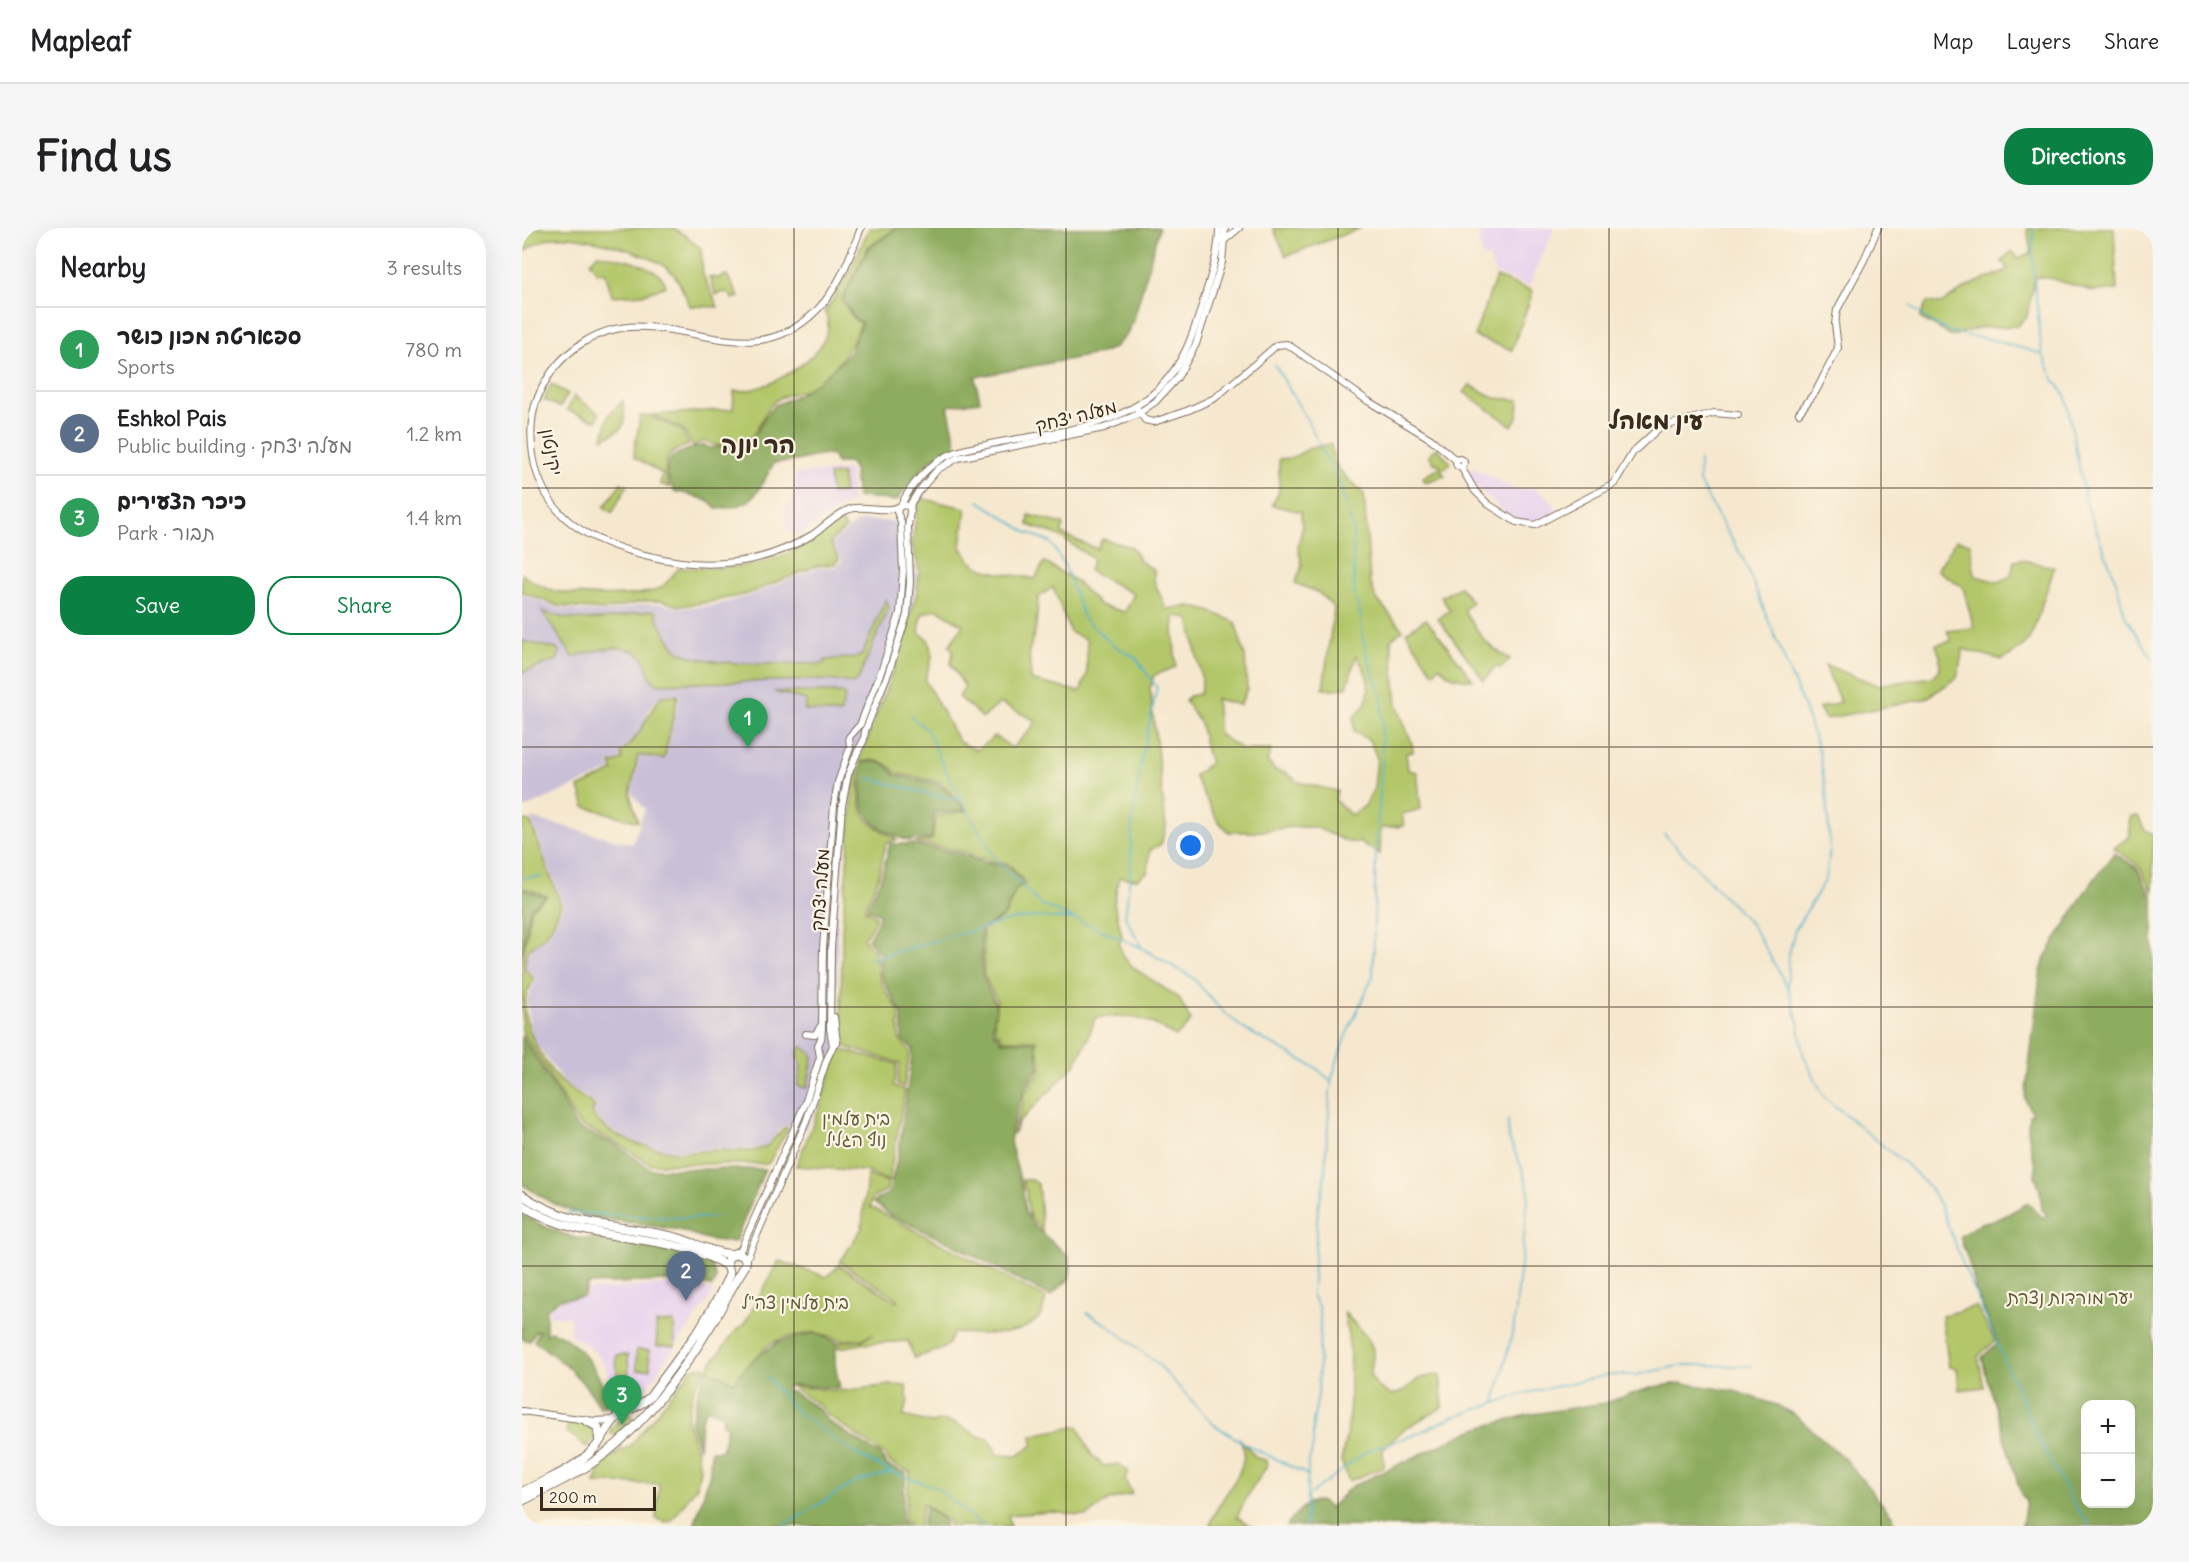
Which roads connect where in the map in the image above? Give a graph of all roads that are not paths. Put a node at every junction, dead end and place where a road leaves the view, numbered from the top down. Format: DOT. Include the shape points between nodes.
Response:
graph roads {
  1 [pos="861,228"];
  2 [pos="1219,228"];
  3 [pos="1225,228"];
  4 [pos="1239,228"];
  5 [pos="1878,228"];
  6 [pos="1225,240"];
  7 [pos="1138,410"];
  8 [pos="1799,413"];
  9 [pos="1738,415"];
  10 [pos="900,506"];
  11 [pos="871,508"];
  12 [pos="910,514"];
  13 [pos="898,516"];
  14 [pos="856,731"];
  15 [pos="865,738"];
  16 [pos="849,741"];
  17 [pos="862,745"];
  18 [pos="831,972"];
  19 [pos="822,1023"];
  20 [pos="806,1034"];
  21 [pos="821,1039"];
  22 [pos="832,1041"];
  23 [pos="819,1050"];
  24 [pos="831,1051"];
  25 [pos="803,1128"];
  26 [pos="522,1195"];
  27 [pos="522,1204"];
  28 [pos="733,1254"];
  29 [pos="744,1265"];
  30 [pos="728,1267"];
  31 [pos="522,1411"];
  32 [pos="630,1411"];
  33 [pos="588,1420"];
  34 [pos="614,1420"];
  35 [pos="635,1427"];
  36 [pos="606,1430"];
  37 [pos="624,1437"];
  38 [pos="598,1443"];
  39 [pos="522,1492"];
  40 [pos="522,1501"];
  1 -- 11 [label="street, יקינטון" via="844,270 827,298 807,319 788,331 728,342 659,328 633,327 611,330 579,345 554,368 542,387 533,411 531,436 545,491 574,526 620,549 665,560 716,564 758,558 811,536 847,511"];
  2 -- 7 [label="street, מעלה יצחק" via="1216,260 1190,342 1167,380"];
  3 -- 6 [label="street, מעלה יצחק"];
  4 -- 6 [label="street"];
  5 -- 8 [label="street" via="1836,310 1838,348 1816,391"];
  6 -- 7 [label="street, מעלה יצחק" via="1201,330 1189,358 1167,390"];
  7 -- 9 [label="street" via="1145,420 1154,422 1207,402 1277,345 1287,344 1431,439 1459,464 1488,504 1516,522 1535,525 1614,484 1633,452 1660,427 1714,412"];
  7 -- 10 [label="street, מעלה יצחק" via="1093,424 955,452 929,468"];
  7 -- 12 [label="street, מעלה יצחק" via="1119,423 1095,430 952,461 925,482 912,500"];
  10 -- 11 [label="street, יקינטון"];
  10 -- 12 [label="street" via="908,506"];
  10 -- 13 [label="street"];
  11 -- 13 [label="street, יקינטון"];
  12 -- 13 [label="street, יקינטון" via="903,519"];
  12 -- 15 [label="street, מעלה יצחק" via="907,615"];
  13 -- 14 [label="street" via="903,582 900,613"];
  14 -- 15 [label="street"];
  14 -- 16 [label="street" via="850,734"];
  15 -- 17 [label="street"];
  16 -- 17 [label="street" via="854,746"];
  16 -- 19 [label="street, מעלה יצחק" via="834,805 823,937"];
  17 -- 18 [label="street, מעלה יצחק" via="844,794"];
  18 -- 22 [label="street, מעלה יצחק"];
  18 -- 25 [label="street" via="837,1048 828,1064 815,1109"];
  19 -- 20 [label="street" via="817,1034"];
  19 -- 21 [label="street, מעלה יצחק"];
  21 -- 22 [label="street"];
  21 -- 23 [label="street"];
  22 -- 24 [label="street"];
  23 -- 24 [label="street"];
  23 -- 28 [label="street" via="799,1119 741,1249"];
  24 -- 25 [label="street"];
  25 -- 29 [label="street"];
  26 -- 28 [label="main road" via="574,1221 668,1236"];
  27 -- 30 [label="main road" via="572,1228 676,1246 714,1258"];
  28 -- 29 [label="main road" via="743,1256"];
  28 -- 30 [label="main road" via="728,1258"];
  29 -- 30 [label="main road" via="735,1272"];
  29 -- 35 [label="main road" via="705,1334"];
  30 -- 32 [label="main road" via="728,1278 699,1330 650,1397"];
  31 -- 33 [label="street"];
  32 -- 34 [label="main road"];
  32 -- 35 [label="main road" via="637,1416"];
  33 -- 34 [label="street"];
  33 -- 36 [label="street"];
  33 -- 38 [label="main road" via="599,1429"];
  34 -- 36 [label="main road"];
  35 -- 37 [label="main road"];
  36 -- 37 [label="main road" via="612,1439"];
  36 -- 38 [label="main road"];
  37 -- 40 [label="main road" via="585,1467"];
  38 -- 39 [label="main road" via="579,1461"];
}
